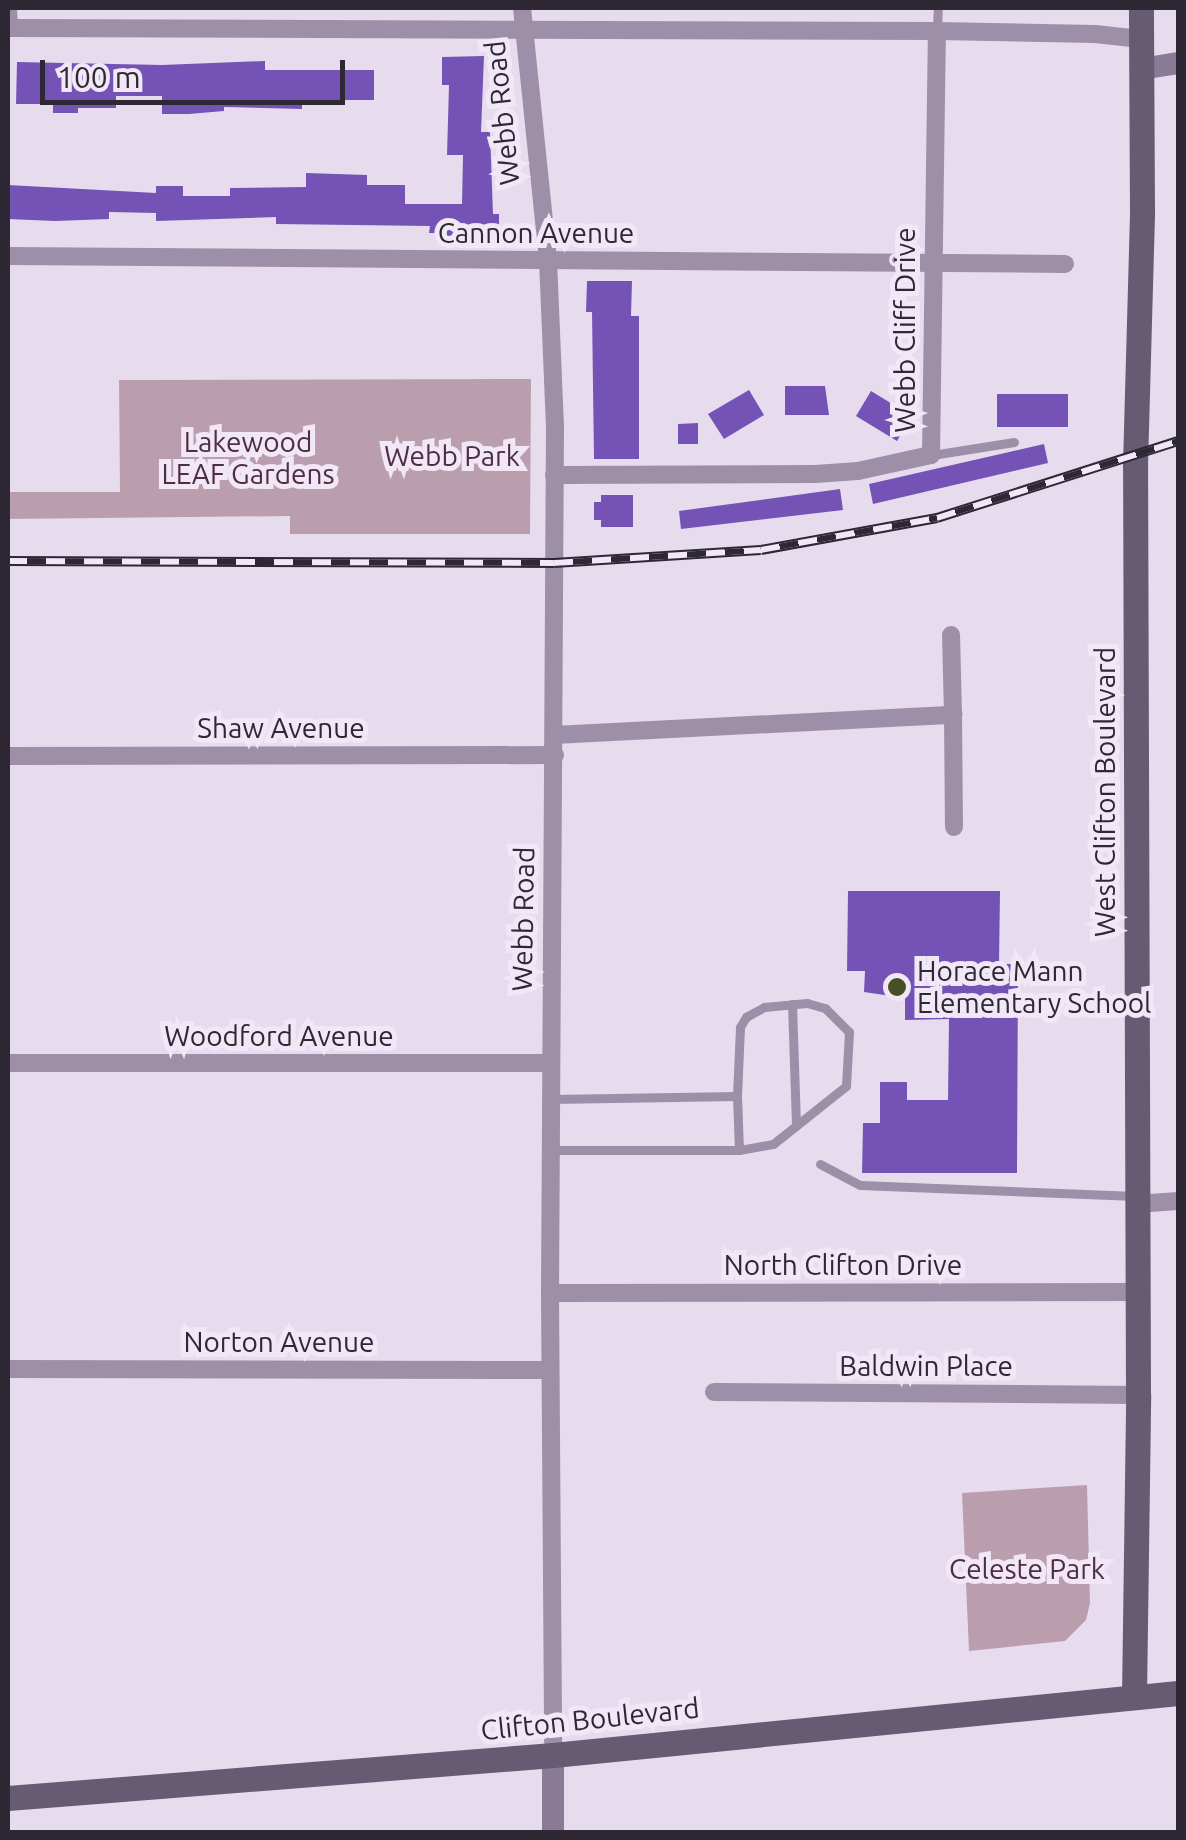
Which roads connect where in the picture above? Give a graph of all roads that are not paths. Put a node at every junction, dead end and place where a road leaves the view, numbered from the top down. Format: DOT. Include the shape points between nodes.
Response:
graph roads {
  1 [pos="12,8"];
  2 [pos="522,8"];
  3 [pos="938,8"];
  4 [pos="1140,8"];
  5 [pos="10,28"];
  6 [pos="524,29"];
  7 [pos="938,31"];
  8 [pos="1141,40"];
  9 [pos="1178,63"];
  10 [pos="1141,68"];
  11 [pos="8,256"];
  12 [pos="548,260"];
  13 [pos="1065,264"];
  14 [pos="932,265"];
  15 [pos="1014,442"];
  16 [pos="931,455"];
  17 [pos="554,475"];
  18 [pos="951,635"];
  19 [pos="953,715"];
  20 [pos="554,745"];
  21 [pos="8,756"];
  22 [pos="954,828"];
  23 [pos="792,1004"];
  24 [pos="8,1063"];
  25 [pos="551,1063"];
  26 [pos="737,1096"];
  27 [pos="551,1099"];
  28 [pos="796,1126"];
  29 [pos="552,1150"];
  30 [pos="740,1150"];
  31 [pos="820,1164"];
  32 [pos="1136,1200"];
  33 [pos="1178,1201"];
  34 [pos="550,1292"];
  35 [pos="1136,1292"];
  36 [pos="8,1369"];
  37 [pos="550,1370"];
  38 [pos="714,1392"];
  39 [pos="1138,1394"];
  40 [pos="1178,1693"];
  41 [pos="1134,1697"];
  42 [pos="553,1755"];
  43 [pos="8,1798"];
  44 [pos="553,1832"];
  1 -- 5 [label="lane"];
  2 -- 6 [label="street, Webb Road"];
  3 -- 7 [label="lane, Webb Cliff Drive"];
  4 -- 8 [label="main road, West Clifton Boulevard"];
  5 -- 6 [label="street"];
  6 -- 7 [label="street"];
  6 -- 12 [label="street, Webb Road"];
  7 -- 8 [label="street"];
  7 -- 14 [label="street, Webb Cliff Drive"];
  8 -- 10 [label="main road, West Clifton Boulevard"];
  9 -- 10 [label="street"];
  10 -- 32 [label="main road, West Clifton Boulevard"];
  11 -- 12 [label="street, Cannon Avenue"];
  12 -- 14 [label="street, Cannon Avenue"];
  12 -- 17 [label="street, Webb Road"];
  13 -- 14 [label="street, Cannon Avenue"];
  14 -- 16 [label="street, Webb Cliff Drive"];
  15 -- 16 [label="lane"];
  16 -- 17 [label="street, Webb Cliff Drive" via="815,474"];
  17 -- 20 [label="street, Webb Road"];
  18 -- 19 [label="street"];
  19 -- 20 [label="street, Shaw Avenue"];
  19 -- 22 [label="street"];
  20 -- 21 [label="street, Shaw Avenue"];
  20 -- 25 [label="street, Webb Road"];
  23 -- 26 [label="lane" via="764,1007 740,1027"];
  23 -- 28 [label="lane"];
  23 -- 28 [label="lane" via="825,1008 849,1032 846,1086"];
  24 -- 25 [label="street, Woodford Avenue"];
  25 -- 27 [label="street, Webb Road"];
  26 -- 27 [label="lane"];
  26 -- 30 [label="lane"];
  27 -- 29 [label="street, Webb Road"];
  28 -- 30 [label="lane" via="773,1144"];
  29 -- 30 [label="lane"];
  29 -- 34 [label="street, Webb Road"];
  31 -- 32 [label="lane" via="860,1185"];
  32 -- 33 [label="street"];
  32 -- 35 [label="main road, West Clifton Boulevard"];
  34 -- 35 [label="street, North Clifton Drive"];
  34 -- 37 [label="street, Webb Road"];
  35 -- 39 [label="main road, West Clifton Boulevard"];
  36 -- 37 [label="street, Norton Avenue"];
  37 -- 42 [label="street, Webb Road"];
  38 -- 39 [label="street, Baldwin Place"];
  39 -- 41 [label="main road, West Clifton Boulevard"];
  40 -- 41 [label="main road, Clifton Boulevard"];
  41 -- 42 [label="main road, Clifton Boulevard"];
  42 -- 43 [label="main road, Clifton Boulevard"];
  42 -- 44 [label="street, Webb Road"];
}
